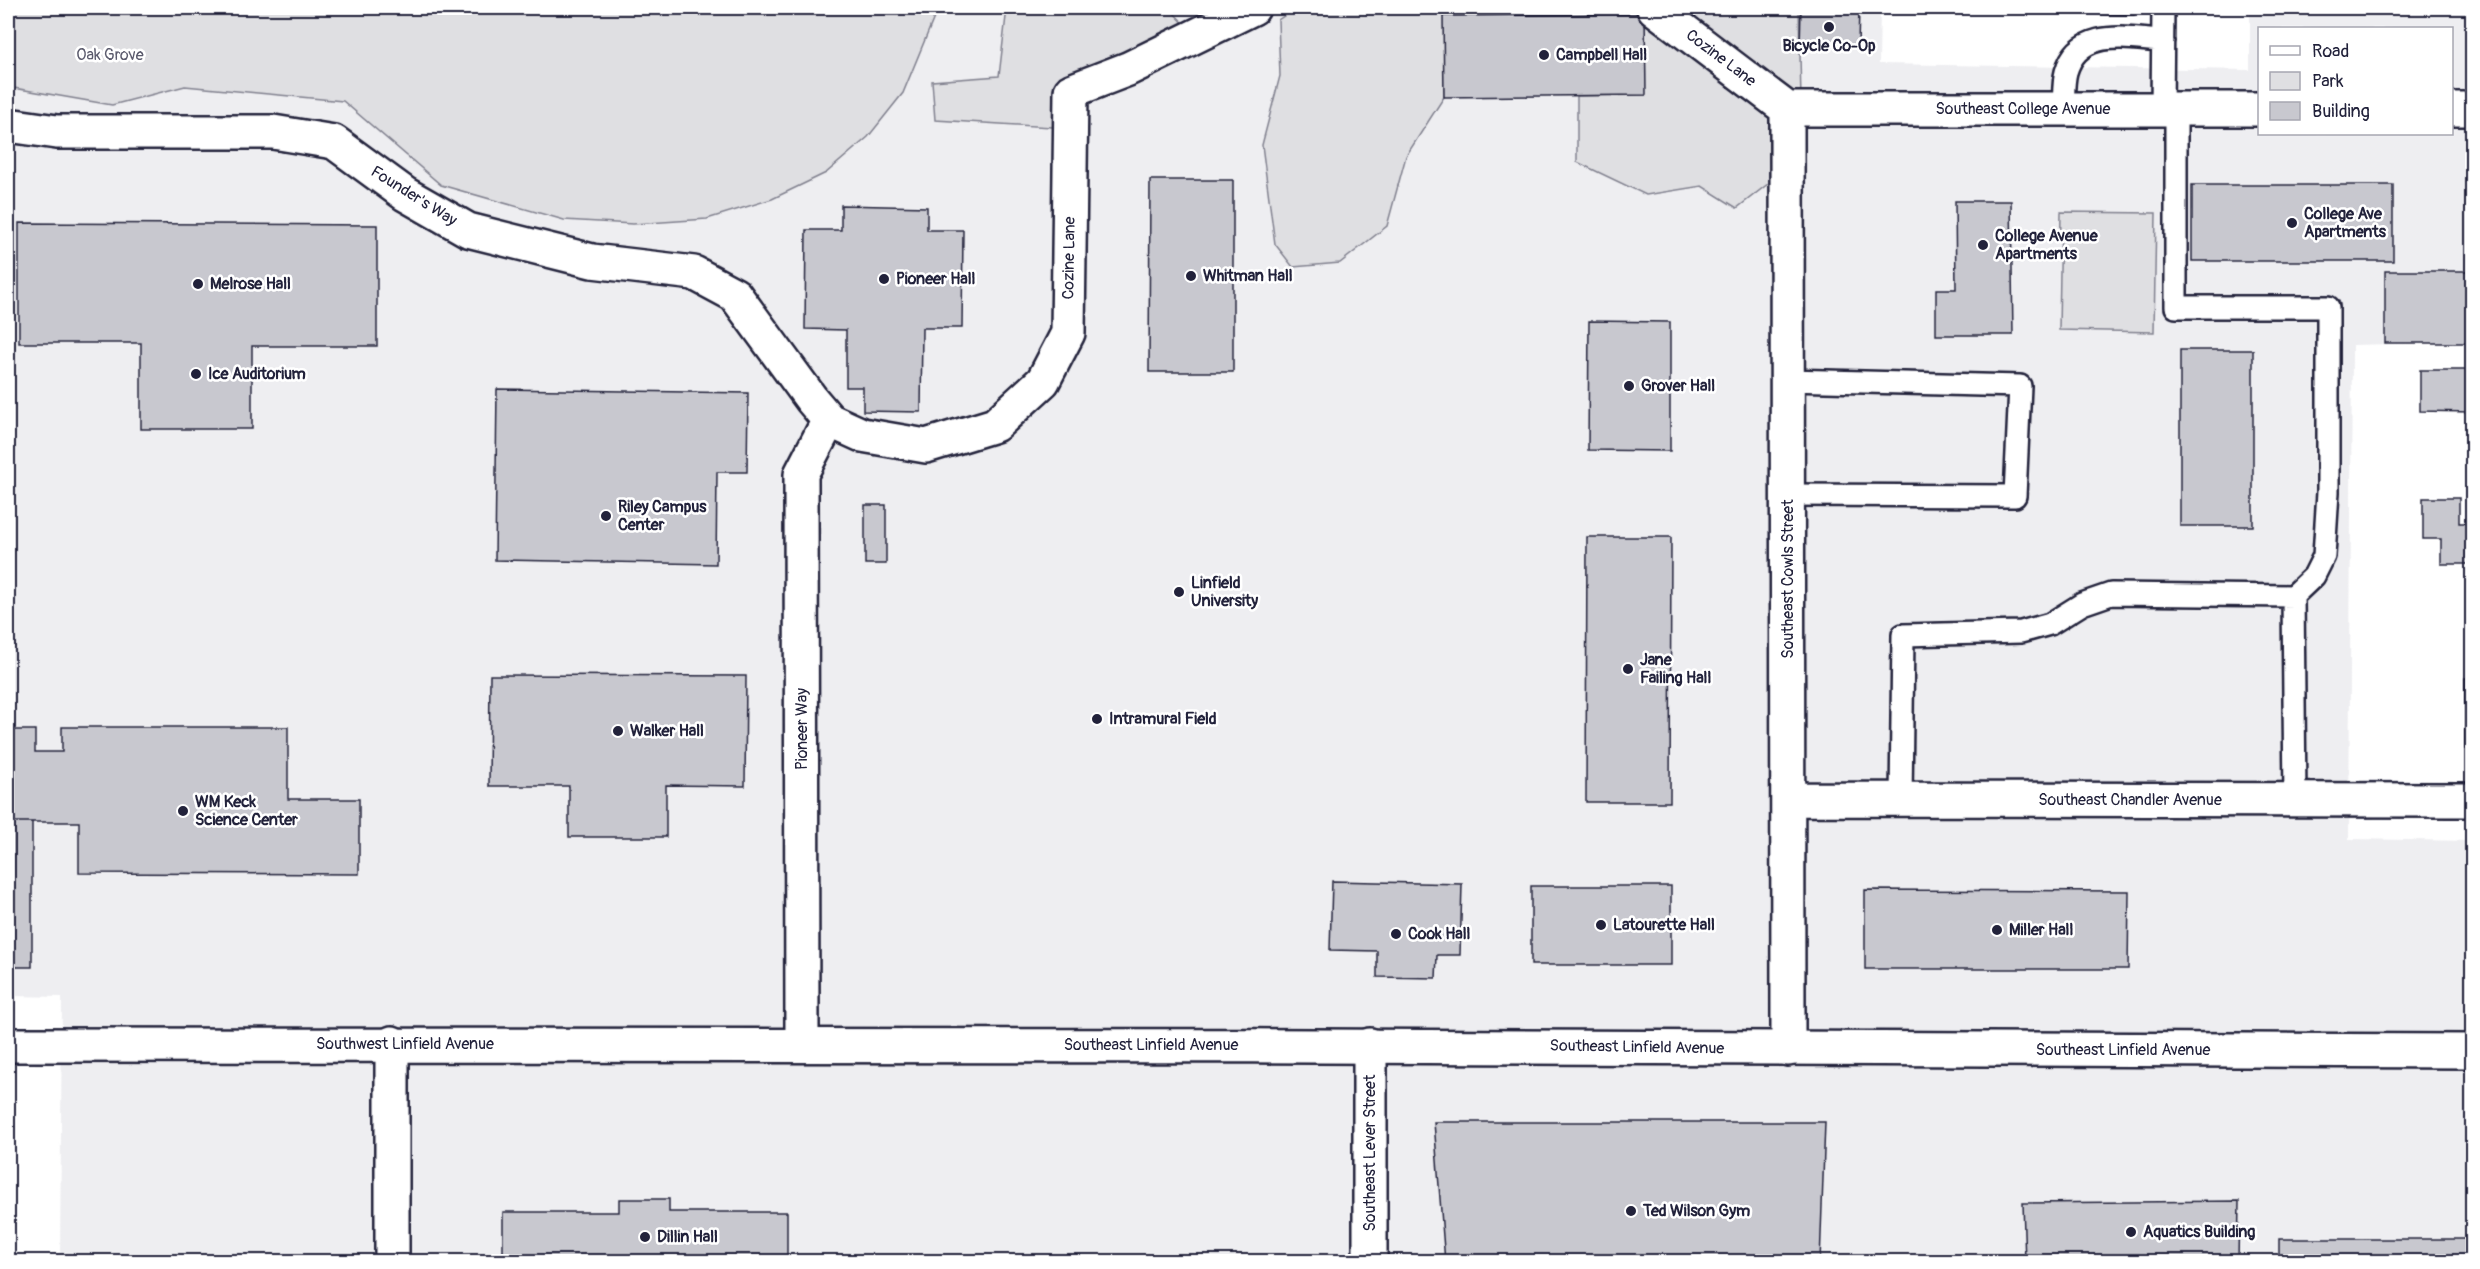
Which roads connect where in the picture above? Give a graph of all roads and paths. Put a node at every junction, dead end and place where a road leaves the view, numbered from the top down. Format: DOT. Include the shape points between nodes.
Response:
graph roads {
  1 [pos="1253,8"];
  2 [pos="1654,8"];
  3 [pos="2163,8"];
  4 [pos="2163,41"];
  5 [pos="1787,110"];
  6 [pos="2063,110"];
  7 [pos="2169,110"];
  8 [pos="2258,110"];
  9 [pos="2453,110"];
  10 [pos="2472,110"];
  11 [pos="8,125"];
  12 [pos="1787,380"];
  13 [pos="829,420"];
  14 [pos="1788,495"];
  15 [pos="2293,596"];
  16 [pos="1788,799"];
  17 [pos="1901,800"];
  18 [pos="2295,800"];
  19 [pos="2472,800"];
  20 [pos="392,1043"];
  21 [pos="8,1045"];
  22 [pos="802,1045"];
  23 [pos="1370,1045"];
  24 [pos="1788,1048"];
  25 [pos="2472,1051"];
  26 [pos="392,1262"];
  27 [pos="1370,1262"];
  1 -- 13 [label="street, Cozine Lane" via="1128,69 1071,91 1068,333 1043,381 995,425 926,446 862,435"];
  2 -- 5 [label="street, Cozine Lane"];
  3 -- 4 [label="lane"];
  4 -- 6 [label="lane" via="2107,38 2086,43 2074,52 2066,73"];
  4 -- 7 [label="lane"];
  5 -- 6 [label="street, Southeast College Avenue"];
  5 -- 12 [label="street, Southeast Cowls Street"];
  6 -- 7 [label="street, Southeast College Avenue"];
  7 -- 8 [label="street, Southeast College Avenue"];
  7 -- 15 [label="lane" via="2176,307 2328,307 2324,556 2314,576"];
  9 -- 10 [label="street"];
  11 -- 13 [label="street, Founder's Way" via="57,132 273,132 334,142 405,194 468,230 592,261 694,273 735,295"];
  12 -- 14 [label="street, Southeast Cowls Street"];
  12 -- 14 [label="lane" via="2020,386 2015,496"];
  13 -- 22 [label="street, Pioneer Way" via="801,474"];
  14 -- 16 [label="street, Southeast Cowls Street"];
  15 -- 17 [label="lane" via="2111,594 2082,604 2050,624 2021,632 1903,635"];
  15 -- 18 [label="lane"];
  16 -- 17 [label="street, Southeast Chandler Avenue"];
  16 -- 24 [label="street, Southeast Cowls Street"];
  17 -- 18 [label="street, Southeast Chandler Avenue"];
  18 -- 19 [label="street, Southeast Chandler Avenue"];
  20 -- 21 [label="street, Southwest Linfield Avenue"];
  20 -- 22 [label="street, Southwest Linfield Avenue"];
  20 -- 26 [label="street"];
  22 -- 23 [label="street, Southeast Linfield Avenue"];
  23 -- 24 [label="street, Southeast Linfield Avenue"];
  23 -- 27 [label="street, Southeast Lever Street"];
  24 -- 25 [label="street, Southeast Linfield Avenue"];
}
